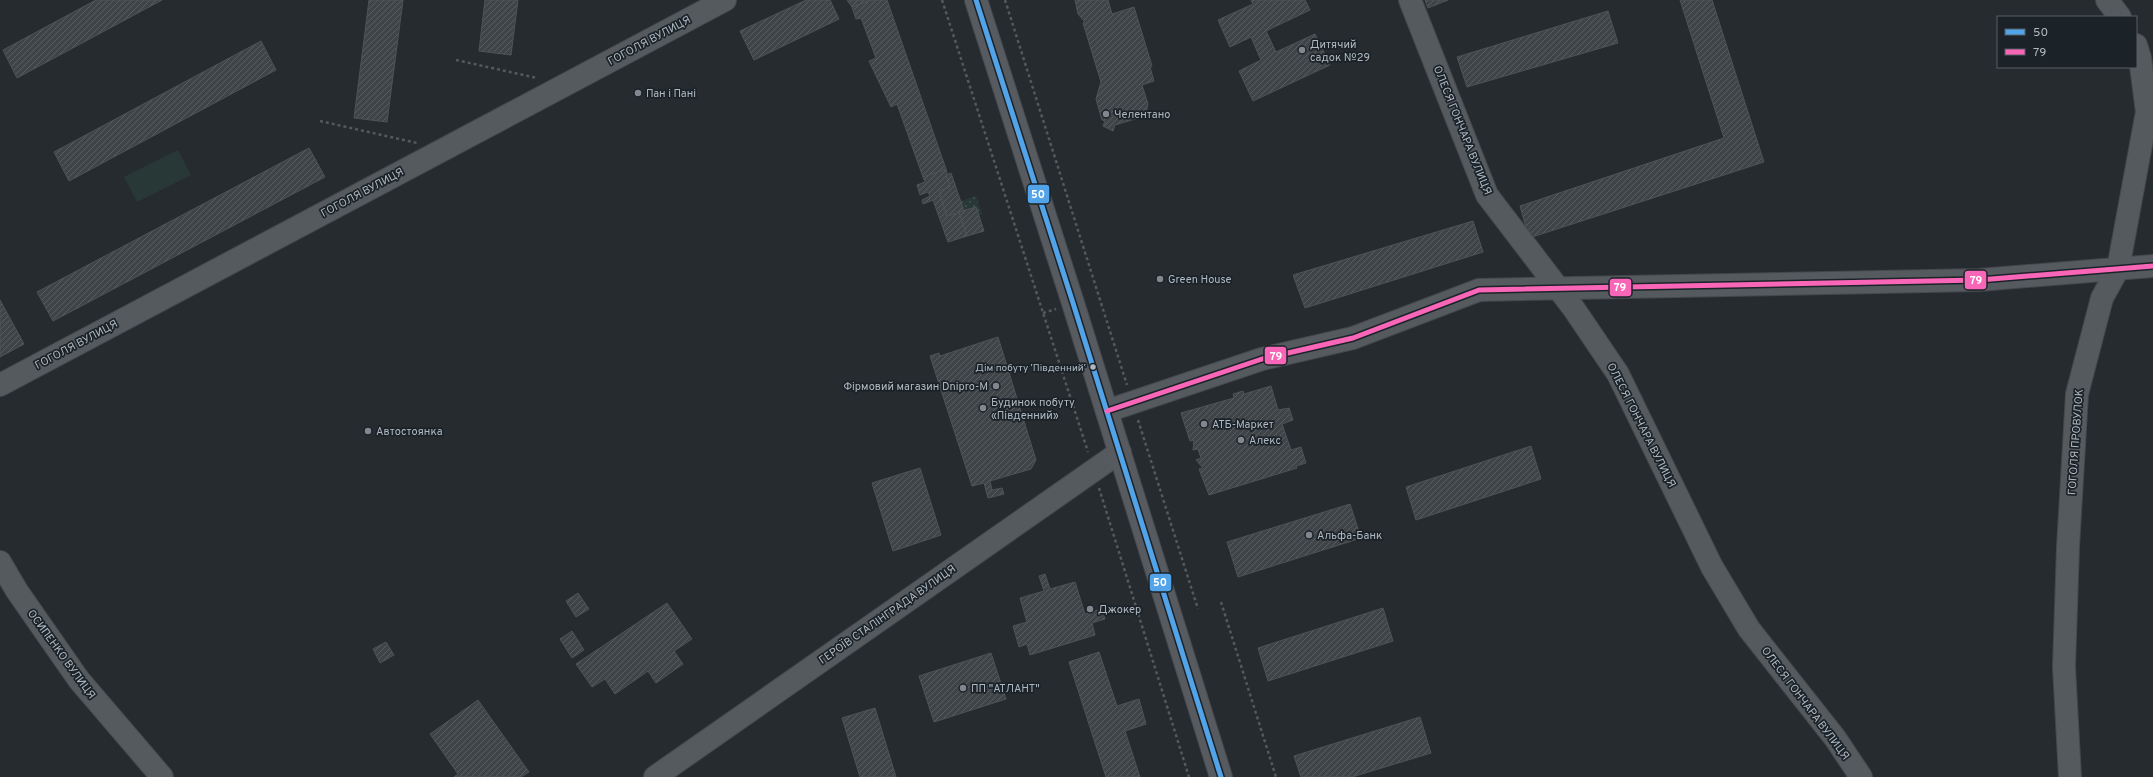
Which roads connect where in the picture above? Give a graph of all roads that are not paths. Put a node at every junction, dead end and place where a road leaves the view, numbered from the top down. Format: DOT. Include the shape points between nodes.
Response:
graph roads {
  1 [pos="725,0"];
  2 [pos="976,0"];
  3 [pos="1410,0"];
  4 [pos="2107,0"];
  5 [pos="2119,16"];
  6 [pos="2137,48"];
  7 [pos="2153,266"];
  8 [pos="2118,269"];
  9 [pos="1558,290"];
  10 [pos="0,384"];
  11 [pos="1107,411"];
  12 [pos="1120,452"];
  13 [pos="0,562"];
  14 [pos="162,777"];
  15 [pos="655,777"];
  16 [pos="1221,777"];
  17 [pos="1861,777"];
  18 [pos="2070,777"];
  1 -- 10 [label="street, ГОГОЛЯ ВУЛИЦЯ"];
  2 -- 11 [label="main road"];
  3 -- 9 [label="street, ОЛЕСЯ ГОНЧАРА ВУЛИЦЯ" via="1487,195"];
  4 -- 5 [label="street"];
  6 -- 8 [label="street, ГОГОЛЯ ПРОВУЛОК" via="2147,112"];
  7 -- 8 [label="street"];
  8 -- 9 [label="street" via="1979,280"];
  8 -- 18 [label="street, ГОГОЛЯ ПРОВУЛОК" via="2102,298 2077,394 2064,667"];
  9 -- 11 [label="street" via="1479,290 1353,338 1262,359"];
  9 -- 17 [label="street, ОЛЕСЯ ГОНЧАРА ВУЛИЦЯ" via="1618,374 1712,567 1749,629 1835,738"];
  11 -- 12 [label="main road"];
  12 -- 15 [label="street, ГЕРОЇВ СТАЛІНГРАДА ВУЛИЦЯ"];
  12 -- 16 [label="main road"];
  13 -- 14 [label="street, ОСИПЕНКО ВУЛИЦЯ" via="17,591 79,680"];
}
